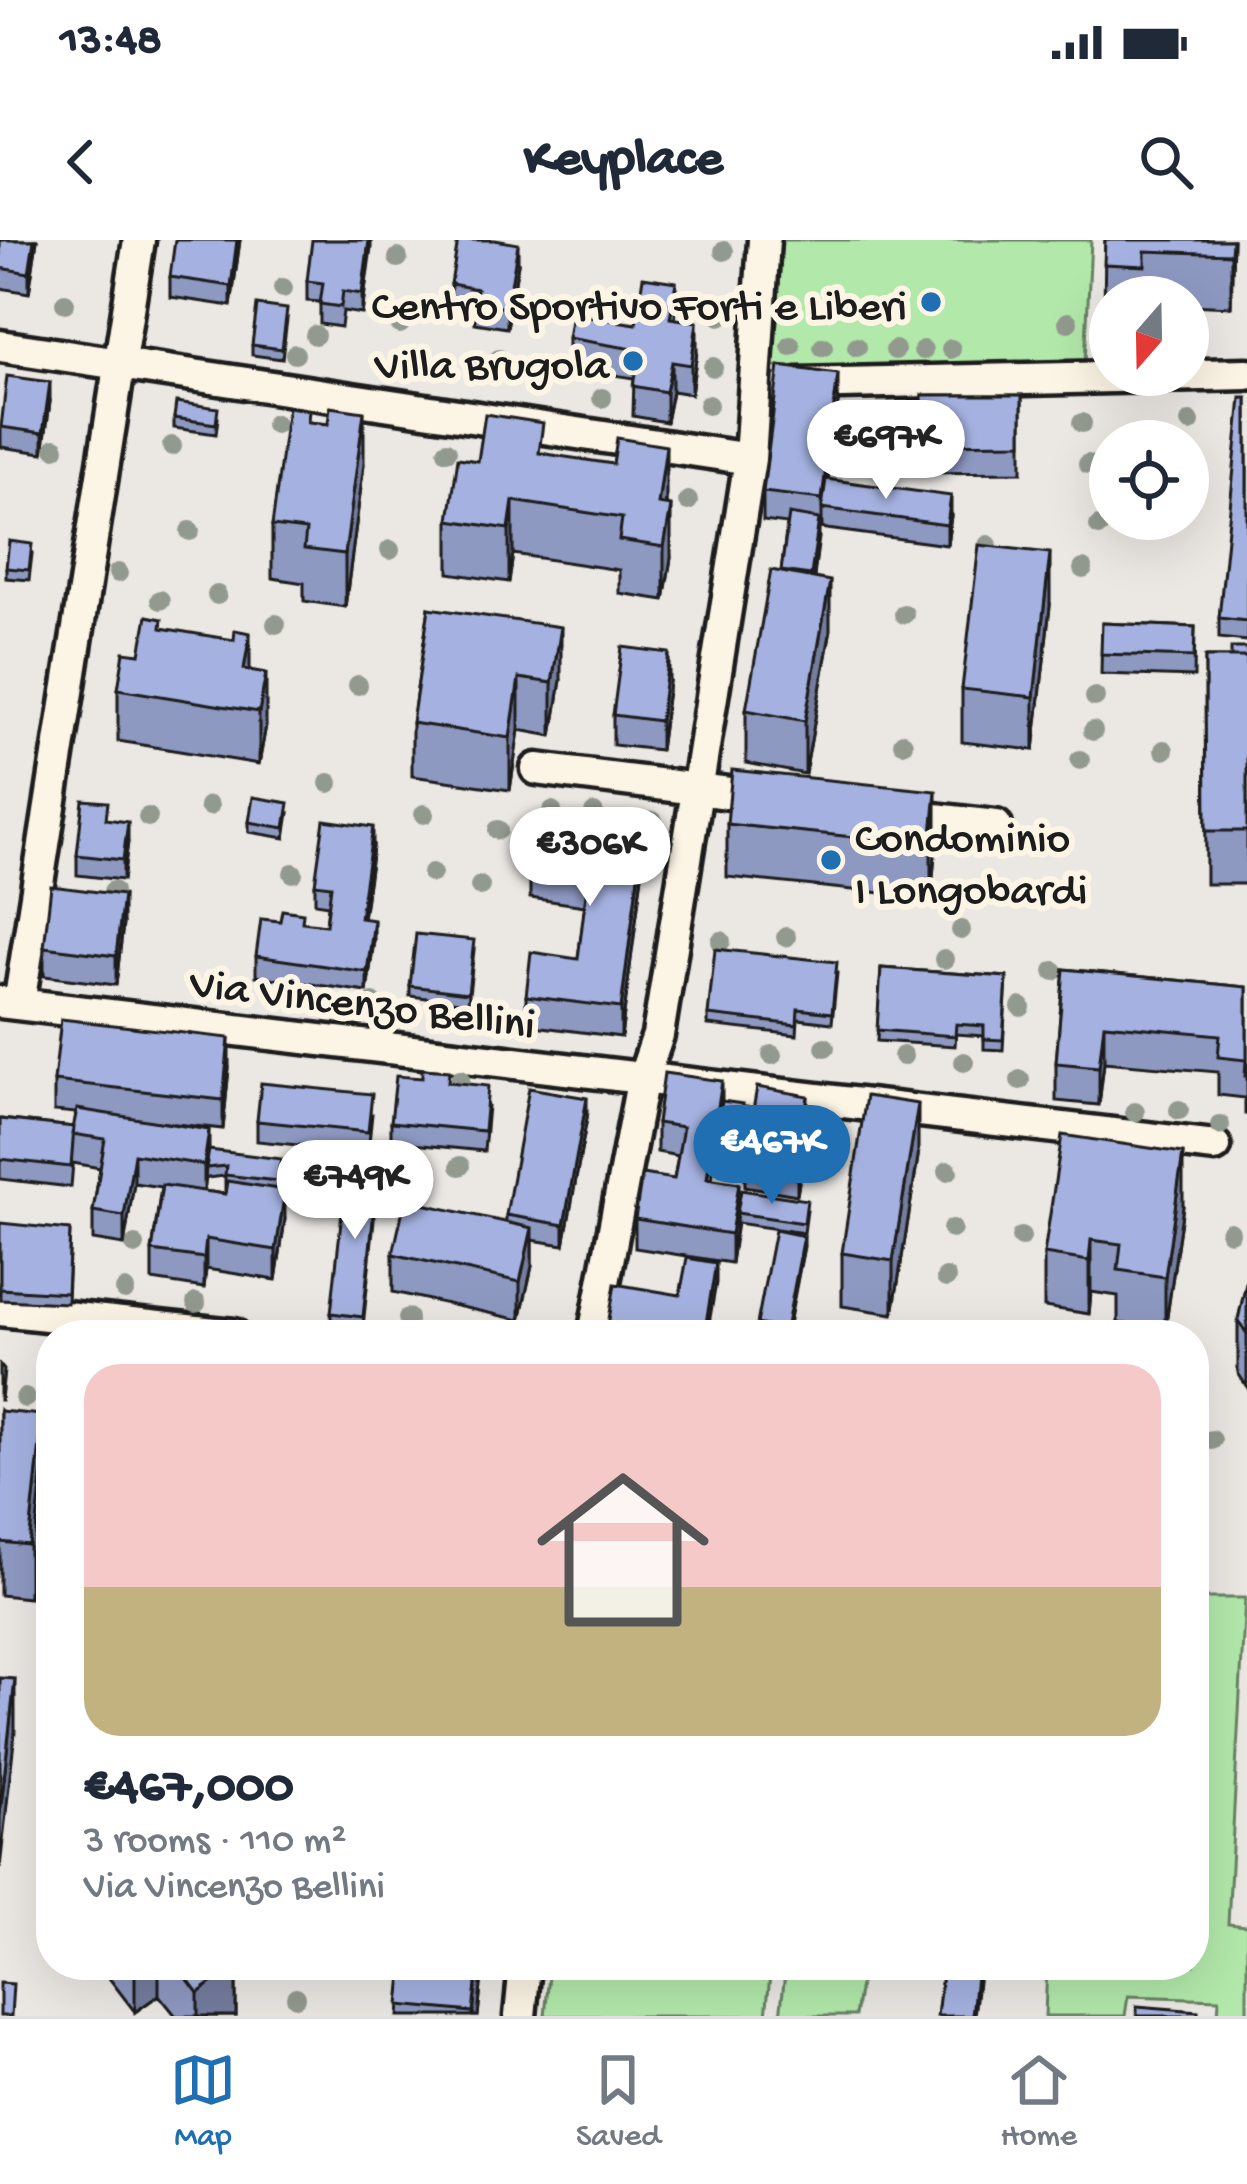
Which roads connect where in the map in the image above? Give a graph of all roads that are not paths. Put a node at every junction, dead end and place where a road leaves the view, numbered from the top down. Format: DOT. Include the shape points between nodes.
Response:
graph roads {
  1 [pos="139,240"];
  2 [pos="764,240"];
  3 [pos="0,346"];
  4 [pos="121,364"];
  5 [pos="1247,374"];
  6 [pos="758,384"];
  7 [pos="750,459"];
  8 [pos="537,770"];
  9 [pos="699,789"];
  10 [pos="790,801"];
  11 [pos="859,809"];
  12 [pos="996,826"];
  13 [pos="9,1003"];
  14 [pos="643,1082"];
  15 [pos="1215,1146"];
  16 [pos="0,1310"];
  17 [pos="94,1320"];
  18 [pos="597,1320"];
  19 [pos="524,1980"];
  20 [pos="520,2016"];
  1 -- 4 [label="street"];
  2 -- 6 [label="street"];
  3 -- 4 [label="street"];
  4 -- 7 [label="street"];
  4 -- 13 [label="street"];
  5 -- 6 [label="street"];
  6 -- 7 [label="street"];
  7 -- 9 [label="street"];
  8 -- 9 [label="street"];
  9 -- 10 [label="street"];
  9 -- 14 [label="street"];
  11 -- 12 [label="street"];
  13 -- 14 [label="street, Via Vincenzo Bellini"];
  14 -- 15 [label="street, Via Vincenzo Bellini"];
  14 -- 18 [label="street"];
  16 -- 17 [label="street"];
  19 -- 20 [label="street"];
}
